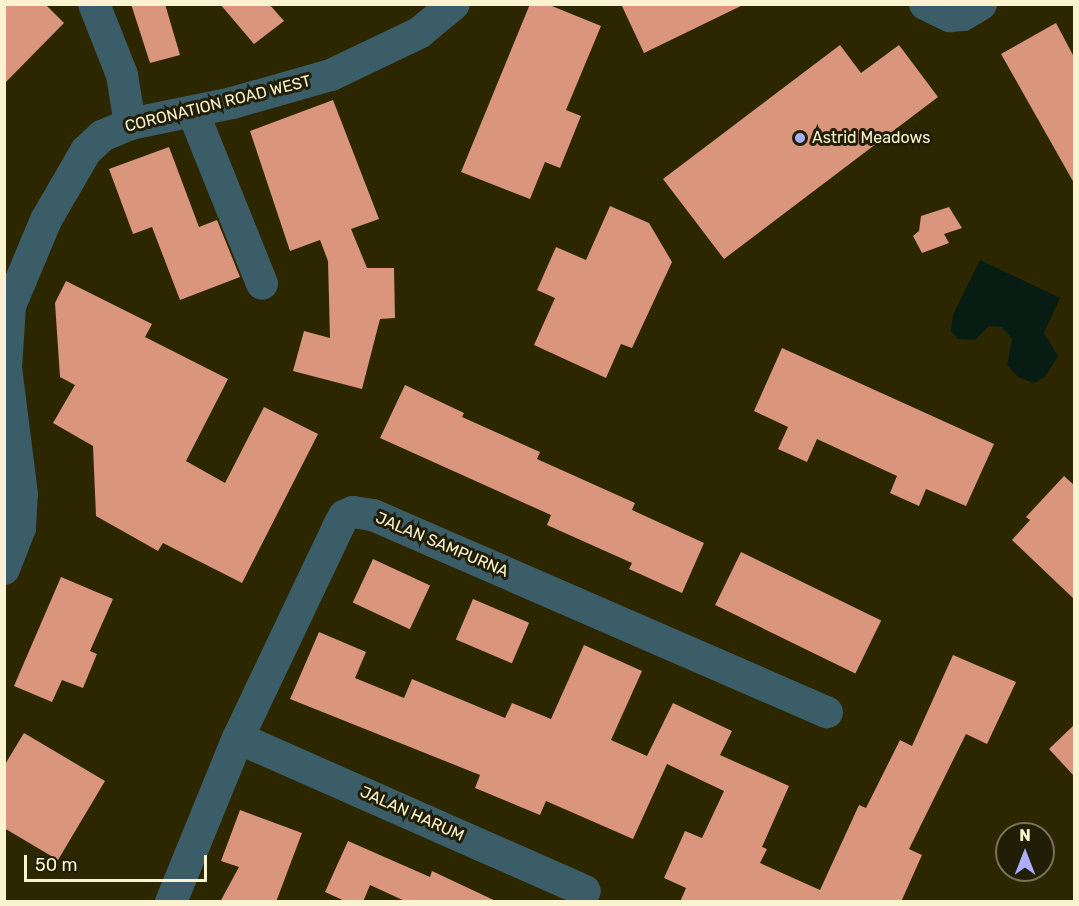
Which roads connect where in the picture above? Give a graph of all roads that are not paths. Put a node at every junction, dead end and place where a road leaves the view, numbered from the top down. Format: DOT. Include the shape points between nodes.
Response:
graph roads {
  1 [pos="94,4"];
  2 [pos="454,4"];
  3 [pos="925,4"];
  4 [pos="981,4"];
  5 [pos="193,112"];
  6 [pos="130,124"];
  7 [pos="262,284"];
  8 [pos="4,569"];
  9 [pos="827,712"];
  10 [pos="238,738"];
  11 [pos="585,891"];
  12 [pos="171,902"];
  1 -- 6 [label="street" via="122,75"];
  2 -- 5 [label="street, CORONATION ROAD WEST" via="419,33 332,75"];
  3 -- 4 [label="street" via="950,16 963,15"];
  5 -- 6 [label="street, CORONATION ROAD WEST"];
  5 -- 7 [label="street"];
  6 -- 8 [label="street, CORONATION ROAD WEST" via="102,136 86,151 46,220 10,306 6,368 22,494 20,528"];
  9 -- 10 [label="street, JALAN SAMPURNA" via="362,512 344,516"];
  10 -- 11 [label="street, JALAN HARUM"];
  10 -- 12 [label="street, JALAN SAMPURNA"];
}
